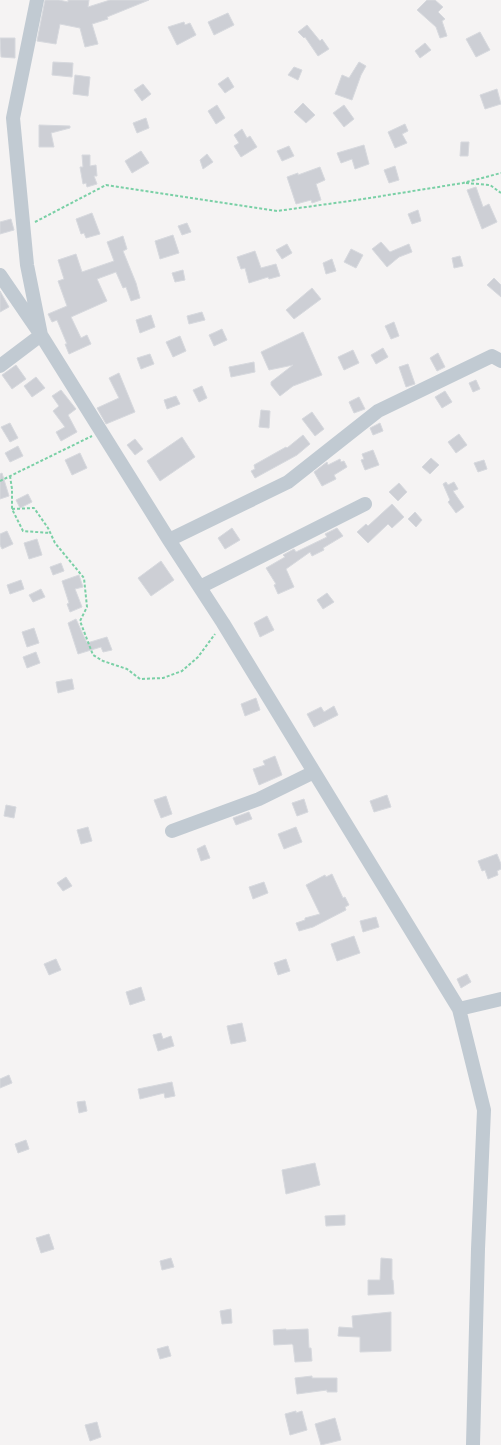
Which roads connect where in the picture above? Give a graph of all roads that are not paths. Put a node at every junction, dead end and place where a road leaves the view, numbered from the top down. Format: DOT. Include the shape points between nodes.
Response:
graph roads {
  1 [pos="37,0"];
  2 [pos="0,275"];
  3 [pos="41,335"];
  4 [pos="501,361"];
  5 [pos="0,366"];
  6 [pos="365,504"];
  7 [pos="169,540"];
  8 [pos="200,587"];
  9 [pos="314,772"];
  10 [pos="172,831"];
  11 [pos="501,999"];
  12 [pos="459,1008"];
  13 [pos="473,1445"];
  1 -- 3 [label="street" via="12,118 27,265"];
  2 -- 3 [label="street"];
  3 -- 5 [label="street"];
  3 -- 7 [label="street"];
  4 -- 7 [label="street" via="492,356 378,411 288,482"];
  6 -- 8 [label="street"];
  7 -- 8 [label="street"];
  8 -- 9 [label="street"];
  9 -- 10 [label="street" via="259,799"];
  9 -- 12 [label="street"];
  11 -- 12 [label="street"];
  12 -- 13 [label="street" via="484,1110"];
}
